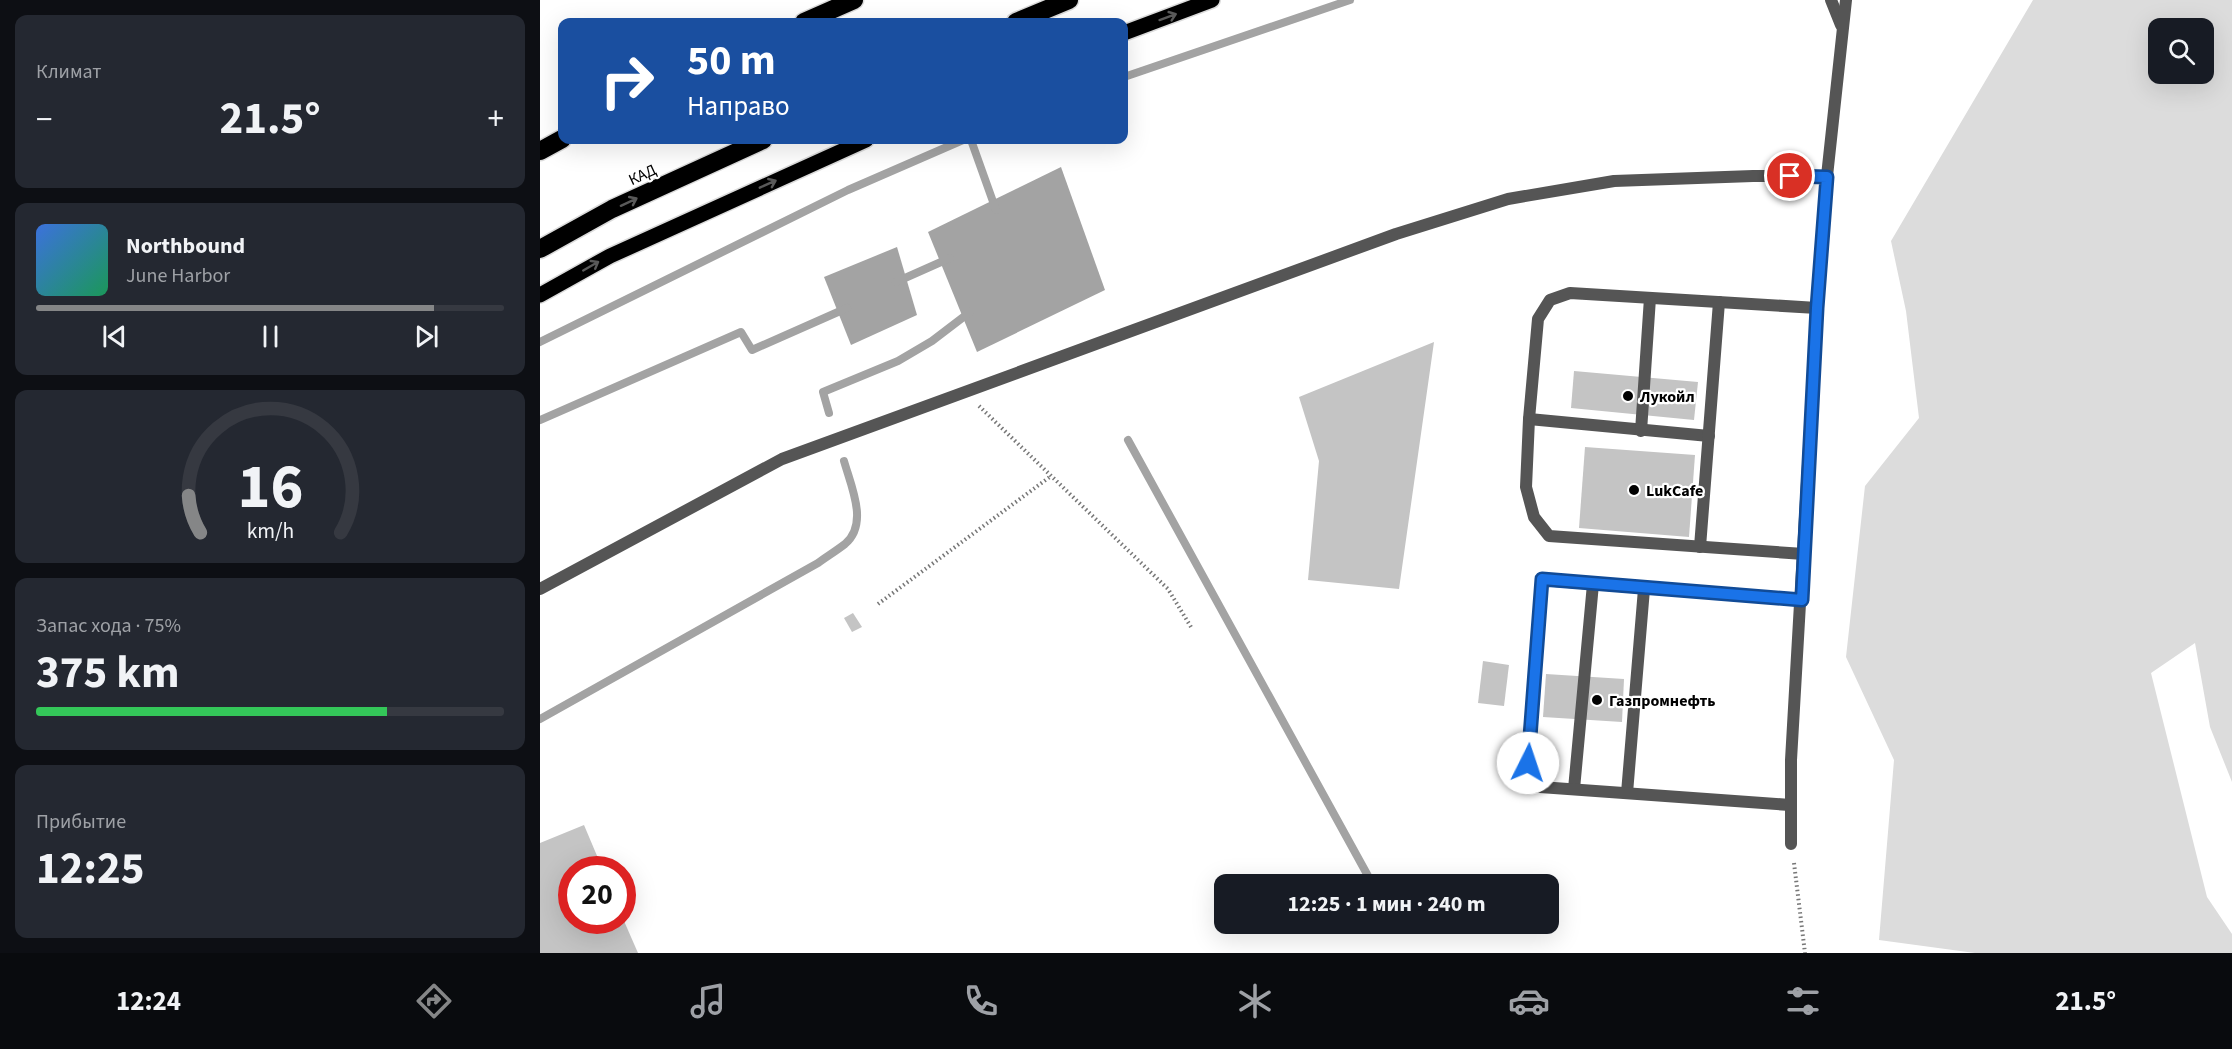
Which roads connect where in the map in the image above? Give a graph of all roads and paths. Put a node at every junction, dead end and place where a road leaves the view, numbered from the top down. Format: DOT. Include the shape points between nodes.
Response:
graph roads {
  1 [pos="854,0"];
  2 [pos="1069,0"];
  3 [pos="1212,0"];
  4 [pos="1831,0"];
  5 [pos="1846,0"];
  6 [pos="813,18"];
  7 [pos="1026,18"];
  8 [pos="1841,26"];
  9 [pos="1128,32"];
  10 [pos="558,141"];
  11 [pos="754,144"];
  12 [pos="857,144"];
  13 [pos="540,151"];
  14 [pos="1827,177"];
  15 [pos="540,249"];
  16 [pos="540,296"];
  17 [pos="1650,298"];
  18 [pos="1719,302"];
  19 [pos="1817,308"];
  20 [pos="965,393"];
  21 [pos="1529,419"];
  22 [pos="1641,431"];
  23 [pos="1708,436"];
  24 [pos="1051,476"];
  25 [pos="1700,547"];
  26 [pos="1804,554"];
  27 [pos="1593,584"];
  28 [pos="540,589"];
  29 [pos="1644,589"];
  30 [pos="1802,600"];
  31 [pos="878,604"];
  32 [pos="1191,627"];
  33 [pos="1574,789"];
  34 [pos="1627,793"];
  35 [pos="1790,805"];
  36 [pos="1791,844"];
  37 [pos="1805,953"];
  1 -- 6 [label="highway"];
  2 -- 7 [label="highway"];
  9 -- 3 [label="main road, one-way"];
  4 -- 8 [label="street"];
  5 -- 8 [label="street"];
  8 -- 14 [label="street"];
  10 -- 13 [label="highway"];
  15 -- 11 [label="highway, КАД, one-way" via="612,209"];
  16 -- 12 [label="main road, one-way" via="610,256"];
  14 -- 19 [label="street"];
  14 -- 20 [label="street" via="1614,181 1508,199 1396,234"];
  17 -- 18 [label="street"];
  17 -- 21 [label="street" via="1570,293 1550,300 1538,319"];
  17 -- 22 [label="street"];
  18 -- 19 [label="street"];
  18 -- 23 [label="street"];
  19 -- 26 [label="street"];
  20 -- 24 [label="path"];
  20 -- 28 [label="street" via="782,459"];
  21 -- 22 [label="street"];
  21 -- 25 [label="street" via="1526,487 1534,517 1549,536"];
  22 -- 23 [label="street"];
  23 -- 25 [label="street"];
  24 -- 31 [label="path"];
  24 -- 32 [label="path" via="1168,589"];
  25 -- 26 [label="street"];
  26 -- 30 [label="street"];
  27 -- 29 [label="street"];
  27 -- 33 [label="street"];
  27 -- 33 [label="street" via="1542,579 1526,786"];
  29 -- 30 [label="street"];
  29 -- 34 [label="street"];
  30 -- 35 [label="street"];
  33 -- 34 [label="street"];
  34 -- 35 [label="street"];
  35 -- 36 [label="street"];
  36 -- 37 [label="path"];
}
